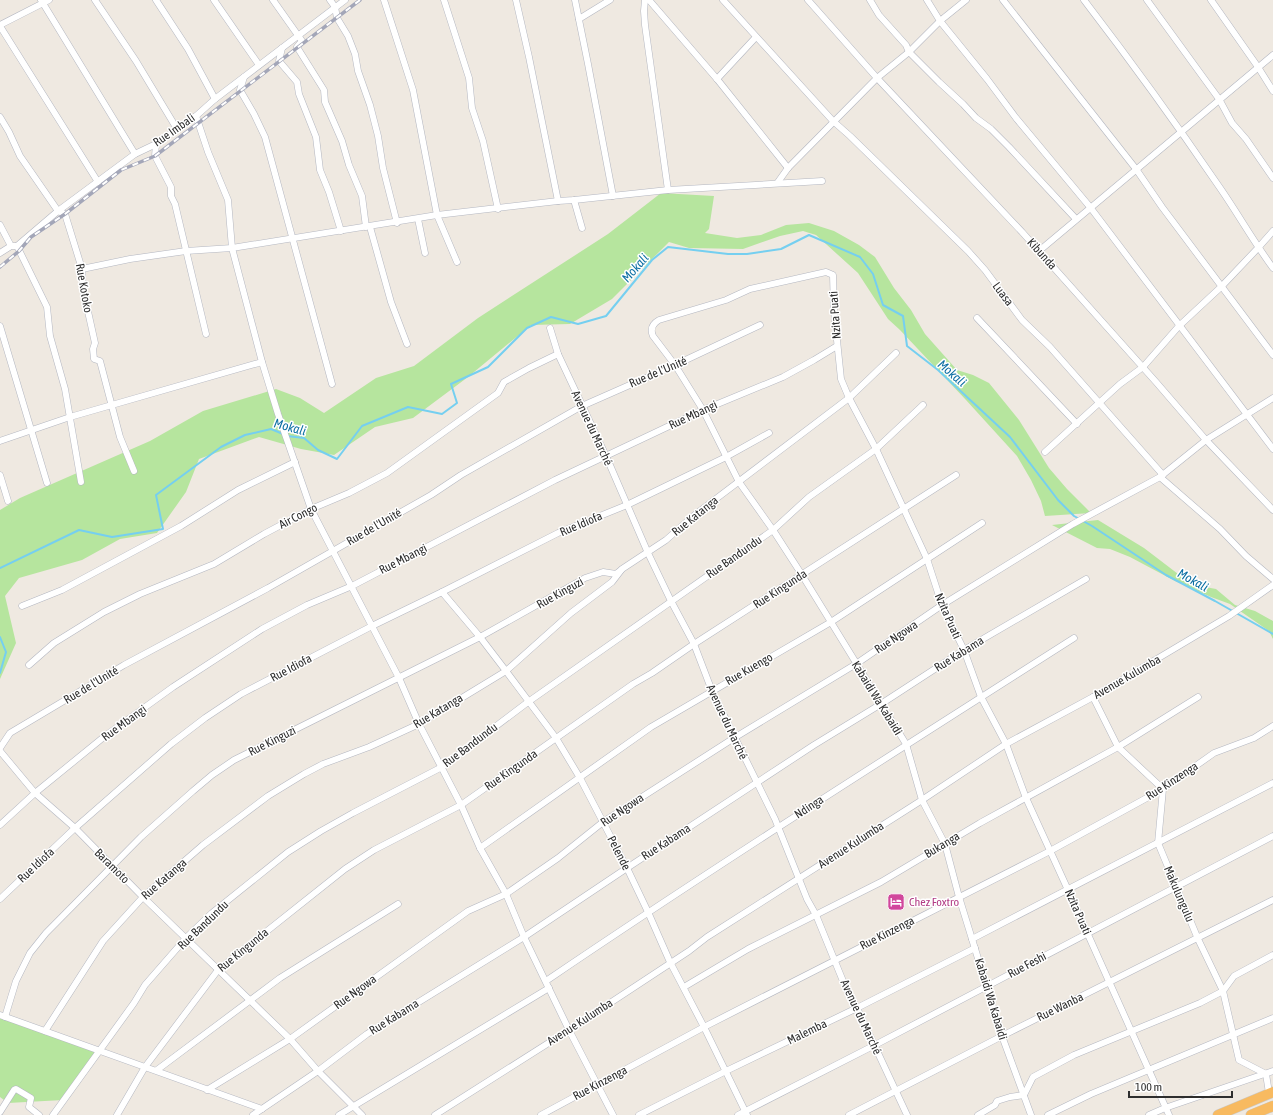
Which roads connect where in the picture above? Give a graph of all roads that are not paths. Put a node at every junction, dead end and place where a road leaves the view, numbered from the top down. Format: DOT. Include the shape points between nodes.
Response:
graph roads {
  1 [pos="95,0"];
  2 [pos="156,0"];
  3 [pos="214,0"];
  4 [pos="273,0"];
  5 [pos="330,0"];
  6 [pos="345,0"];
  7 [pos="384,0"];
  8 [pos="444,0"];
  9 [pos="517,0"];
  10 [pos="575,0"];
  11 [pos="610,0"];
  12 [pos="645,0"];
  13 [pos="649,0"];
  14 [pos="723,0"];
  15 [pos="808,0"];
  16 [pos="870,0"];
  17 [pos="927,0"];
  18 [pos="966,0"];
  19 [pos="1003,0"];
  20 [pos="1084,0"];
  21 [pos="1147,0"];
  22 [pos="1211,0"];
  23 [pos="44,1"];
  24 [pos="335,7"];
  25 [pos="579,18"];
  26 [pos="940,21"];
  27 [pos="0,26"];
  28 [pos="298,36"];
  29 [pos="756,37"];
  30 [pos="282,48"];
  31 [pos="909,52"];
  32 [pos="1273,55"];
  33 [pos="259,65"];
  34 [pos="1258,67"];
  35 [pos="244,77"];
  36 [pos="877,78"];
  37 [pos="717,79"];
  38 [pos="1273,91"];
  39 [pos="215,99"];
  40 [pos="1219,99"];
  41 [pos="196,116"];
  42 [pos="0,117"];
  43 [pos="833,121"];
  44 [pos="177,129"];
  45 [pos="1182,133"];
  46 [pos="156,144"];
  47 [pos="135,154"];
  48 [pos="788,168"];
  49 [pos="1136,169"];
  50 [pos="1273,178"];
  51 [pos="822,181"];
  52 [pos="98,182"];
  53 [pos="778,182"];
  54 [pos="668,190"];
  55 [pos="613,196"];
  56 [pos="574,200"];
  57 [pos="558,201"];
  58 [pos="1090,207"];
  59 [pos="498,208"];
  60 [pos="58,212"];
  61 [pos="437,215"];
  62 [pos="418,219"];
  63 [pos="1076,219"];
  64 [pos="397,222"];
  65 [pos="0,225"];
  66 [pos="368,227"];
  67 [pos="582,228"];
  68 [pos="341,231"];
  69 [pos="1273,231"];
  70 [pos="293,238"];
  71 [pos="14,246"];
  72 [pos="232,248"];
  73 [pos="1258,248"];
  74 [pos="186,251"];
  75 [pos="1039,251"];
  76 [pos="0,253"];
  77 [pos="425,253"];
  78 [pos="457,262"];
  79 [pos="1273,268"];
  80 [pos="82,269"];
  81 [pos="1221,287"];
  82 [pos="976,318"];
  83 [pos="659,320"];
  84 [pos="760,325"];
  85 [pos="0,326"];
  86 [pos="1179,326"];
  87 [pos="550,328"];
  88 [pos="206,334"];
  89 [pos="407,344"];
  90 [pos="837,346"];
  91 [pos="896,353"];
  92 [pos="558,354"];
  93 [pos="1273,355"];
  94 [pos="262,362"];
  95 [pos="675,366"];
  96 [pos="1143,367"];
  97 [pos="332,384"];
  98 [pos="848,398"];
  99 [pos="1273,398"];
  100 [pos="1099,403"];
  101 [pos="112,405"];
  102 [pos="923,405"];
  103 [pos="582,406"];
  104 [pos="703,410"];
  105 [pos="1247,415"];
  106 [pos="70,417"];
  107 [pos="1077,424"];
  108 [pos="31,430"];
  109 [pos="769,433"];
  110 [pos="1206,440"];
  111 [pos="0,442"];
  112 [pos="876,449"];
  113 [pos="1273,449"];
  114 [pos="1045,452"];
  115 [pos="606,456"];
  116 [pos="726,457"];
  117 [pos="295,462"];
  118 [pos="134,471"];
  119 [pos="0,475"];
  120 [pos="956,475"];
  121 [pos="1162,476"];
  122 [pos="82,482"];
  123 [pos="739,482"];
  124 [pos="47,483"];
  125 [pos="8,501"];
  126 [pos="627,505"];
  127 [pos="311,509"];
  128 [pos="903,509"];
  129 [pos="1273,510"];
  130 [pos="982,523"];
  131 [pos="773,530"];
  132 [pos="334,550"];
  133 [pos="648,553"];
  134 [pos="927,559"];
  135 [pos="622,569"];
  136 [pos="802,575"];
  137 [pos="1273,578"];
  138 [pos="1086,579"];
  139 [pos="1273,585"];
  140 [pos="352,586"];
  141 [pos="442,592"];
  142 [pos="671,601"];
  143 [pos="942,605"];
  144 [pos="22,606"];
  145 [pos="831,622"];
  146 [pos="372,626"];
  147 [pos="480,637"];
  148 [pos="1074,638"];
  149 [pos="694,644"];
  150 [pos="964,650"];
  151 [pos="856,664"];
  152 [pos="29,665"];
  153 [pos="506,671"];
  154 [pos="399,678"];
  155 [pos="712,691"];
  156 [pos="981,697"];
  157 [pos="1093,697"];
  158 [pos="1198,697"];
  159 [pos="528,702"];
  160 [pos="881,704"];
  161 [pos="419,724"];
  162 [pos="1273,726"];
  163 [pos="556,738"];
  164 [pos="734,738"];
  165 [pos="906,744"];
  166 [pos="1006,744"];
  167 [pos="1118,747"];
  168 [pos="0,749"];
  169 [pos="442,767"];
  170 [pos="580,778"];
  171 [pos="757,783"];
  172 [pos="1273,783"];
  173 [pos="1163,789"];
  174 [pos="35,793"];
  175 [pos="1026,798"];
  176 [pos="922,800"];
  177 [pos="461,805"];
  178 [pos="603,822"];
  179 [pos="0,825"];
  180 [pos="778,827"];
  181 [pos="75,828"];
  182 [pos="1273,836"];
  183 [pos="1158,843"];
  184 [pos="945,844"];
  185 [pos="480,848"];
  186 [pos="1050,851"];
  187 [pos="112,867"];
  188 [pos="627,868"];
  189 [pos="799,878"];
  190 [pos="1176,887"];
  191 [pos="1068,890"];
  192 [pos="506,894"];
  193 [pos="143,897"];
  194 [pos="959,897"];
  195 [pos="0,899"];
  196 [pos="1273,900"];
  197 [pos="398,904"];
  198 [pos="648,912"];
  199 [pos="816,914"];
  200 [pos="1087,934"];
  201 [pos="524,937"];
  202 [pos="186,938"];
  203 [pos="972,939"];
  204 [pos="1198,939"];
  205 [pos="975,948"];
  206 [pos="1273,955"];
  207 [pos="835,960"];
  208 [pos="670,962"];
  209 [pos="218,970"];
  210 [pos="546,981"];
  211 [pos="1110,982"];
  212 [pos="987,986"];
  213 [pos="684,987"];
  214 [pos="549,988"];
  215 [pos="1223,992"];
  216 [pos="250,1001"];
  217 [pos="857,1008"];
  218 [pos="2,1016"];
  219 [pos="1273,1018"];
  220 [pos="704,1027"];
  221 [pos="569,1030"];
  222 [pos="45,1031"];
  223 [pos="1131,1031"];
  224 [pos="1002,1036"];
  225 [pos="1233,1036"];
  226 [pos="290,1039"];
  227 [pos="875,1045"];
  228 [pos="99,1050"];
  229 [pos="145,1067"];
  230 [pos="157,1070"];
  231 [pos="1148,1070"];
  232 [pos="318,1071"];
  233 [pos="726,1071"];
  234 [pos="1273,1071"];
  235 [pos="1266,1074"];
  236 [pos="596,1084"];
  237 [pos="207,1090"];
  238 [pos="896,1090"];
  239 [pos="1272,1094"];
  240 [pos="1024,1095"];
  241 [pos="353,1106"];
  242 [pos="1273,1106"];
  243 [pos="1165,1108"];
  244 [pos="262,1109"];
  245 [pos="0,1112"];
  246 [pos="746,1113"];
  247 [pos="1273,1113"];
  248 [pos="39,1115"];
  249 [pos="52,1115"];
  250 [pos="117,1115"];
  251 [pos="253,1115"];
  252 [pos="339,1115"];
  253 [pos="362,1115"];
  254 [pos="434,1115"];
  255 [pos="541,1115"];
  256 [pos="613,1115"];
  257 [pos="639,1115"];
  258 [pos="738,1115"];
  259 [pos="849,1115"];
  260 [pos="907,1115"];
  261 [pos="978,1115"];
  262 [pos="1031,1115"];
  263 [pos="1048,1115"];
  264 [pos="1149,1115"];
  265 [pos="1169,1115"];
  266 [pos="1218,1115"];
  267 [pos="1230,1115"];
  268 [pos="1251,1115"];
  269 [pos="1268,1115"];
  1 -- 44 [label="street"];
  2 -- 39 [label="street"];
  3 -- 33 [label="street"];
  4 -- 28 [label="street"];
  5 -- 24 [label="street"];
  6 -- 24 [label="street, Rue Imbali"];
  7 -- 61 [label="street" via="413,90"];
  8 -- 59 [label="street" via="469,78 472,108 483,141"];
  9 -- 57 [label="street"];
  10 -- 25 [label="street"];
  11 -- 25 [label="street"];
  12 -- 54 [label="street" via="645,25"];
  13 -- 37 [label="street"];
  14 -- 29 [label="street, Luasa"];
  15 -- 36 [label="street, Kibunda"];
  16 -- 31 [label="street"];
  17 -- 26 [label="street"];
  18 -- 26 [label="street"];
  19 -- 49 [label="street"];
  20 -- 45 [label="street"];
  21 -- 40 [label="street"];
  22 -- 34 [label="street"];
  23 -- 27 [label="street"];
  23 -- 47 [label="street"];
  24 -- 28 [label="street, Rue Imbali"];
  24 -- 64 [label="street" via="337,18 355,54 370,105"];
  25 -- 55 [label="street"];
  26 -- 31 [label="street"];
  26 -- 58 [label="street"];
  27 -- 52 [label="street"];
  28 -- 30 [label="street, Rue Imbali"];
  28 -- 66 [label="street" via="302,41 297,47 324,90 330,116 362,196"];
  29 -- 37 [label="street"];
  29 -- 43 [label="street, Luasa"];
  30 -- 33 [label="street, Rue Imbali"];
  30 -- 68 [label="street" via="279,61 298,82 299,94 316,137 320,170"];
  31 -- 36 [label="street"];
  31 -- 63 [label="street" via="976,118 1005,142"];
  32 -- 34 [label="street"];
  33 -- 35 [label="street, Rue Imbali"];
  34 -- 38 [label="street"];
  34 -- 40 [label="street"];
  35 -- 39 [label="street, Rue Imbali"];
  35 -- 70 [label="street" via="240,90 264,137"];
  36 -- 43 [label="street"];
  36 -- 75 [label="street, Kibunda"];
  37 -- 48 [label="street"];
  39 -- 41 [label="street, Rue Imbali"];
  40 -- 45 [label="street"];
  40 -- 50 [label="street" via="1232,123"];
  41 -- 44 [label="street, Rue Imbali"];
  41 -- 72 [label="street" via="228,200"];
  42 -- 60 [label="street, Rue Kotoko" via="20,156"];
  43 -- 48 [label="street"];
  43 -- 100 [label="street, Luasa" via="968,251 1022,320"];
  44 -- 46 [label="street, Rue Imbali"];
  45 -- 49 [label="street"];
  45 -- 73 [label="street" via="1239,215"];
  46 -- 47 [label="street, Rue Imbali"];
  46 -- 74 [label="street" via="155,156 171,187 171,196"];
  47 -- 52 [label="street, Rue Imbali"];
  48 -- 53 [label="street"];
  49 -- 58 [label="street"];
  49 -- 81 [label="street"];
  51 -- 53 [label="street"];
  52 -- 60 [label="street, Rue Imbali"];
  53 -- 54 [label="street"];
  54 -- 55 [label="street"];
  55 -- 56 [label="street"];
  56 -- 57 [label="street"];
  56 -- 67 [label="street"];
  57 -- 59 [label="street"];
  58 -- 63 [label="street"];
  58 -- 86 [label="street"];
  59 -- 61 [label="street"];
  60 -- 71 [label="street, Rue Imbali"];
  60 -- 80 [label="street, Rue Kotoko" via="64,214"];
  61 -- 62 [label="street"];
  61 -- 78 [label="street"];
  62 -- 64 [label="street"];
  62 -- 77 [label="street"];
  63 -- 75 [label="street"];
  64 -- 66 [label="street"];
  65 -- 71 [label="street"];
  66 -- 68 [label="street"];
  66 -- 89 [label="street"];
  68 -- 70 [label="street"];
  69 -- 73 [label="street"];
  70 -- 72 [label="street"];
  70 -- 97 [label="street"];
  71 -- 76 [label="street, Rue Imbali"];
  71 -- 106 [label="street" via="47,307 50,336"];
  72 -- 74 [label="street"];
  72 -- 94 [label="street"];
  73 -- 79 [label="street"];
  73 -- 81 [label="street"];
  74 -- 80 [label="street"];
  74 -- 88 [label="street"];
  75 -- 96 [label="street, Kibunda"];
  80 -- 101 [label="street, Rue Kotoko" via="83,289 95,343 94,358 100,361"];
  81 -- 86 [label="street"];
  81 -- 93 [label="street"];
  82 -- 107 [label="street"];
  83 -- 90 [label="street, Nzita Puati" via="726,300 750,289 826,272 833,274"];
  83 -- 95 [label="street, Kabaidi Wa Kabaidi" via="654,322 651,332"];
  84 -- 95 [label="street, Rue de l'Unité"];
  85 -- 108 [label="street"];
  86 -- 96 [label="street"];
  86 -- 105 [label="street"];
  87 -- 92 [label="street, Avenue du Marché"];
  90 -- 98 [label="street, Nzita Puati" via="841,379"];
  90 -- 104 [label="street, Rue Mbangi" via="783,377"];
  91 -- 98 [label="street, Rue Katanga"];
  92 -- 103 [label="street, Avenue du Marché"];
  92 -- 127 [label="street, Air Congo" via="504,382 498,393 387,473"];
  94 -- 101 [label="street"];
  94 -- 117 [label="street"];
  95 -- 103 [label="street, Rue de l'Unité"];
  95 -- 104 [label="street, Kabaidi Wa Kabaidi"];
  96 -- 100 [label="street"];
  96 -- 110 [label="street, Kibunda"];
  98 -- 112 [label="street, Nzita Puati"];
  98 -- 123 [label="street, Rue Katanga"];
  99 -- 105 [label="street, Rue Ngowa"];
  100 -- 107 [label="street"];
  100 -- 121 [label="street, Luasa"];
  101 -- 106 [label="street"];
  101 -- 118 [label="street, Rue Kotoko" via="120,437"];
  102 -- 112 [label="street, Rue Bandundu"];
  103 -- 115 [label="street, Avenue du Marché"];
  103 -- 132 [label="street, Rue de l'Unité"];
  104 -- 115 [label="street, Rue Mbangi"];
  104 -- 116 [label="street, Kabaidi Wa Kabaidi"];
  105 -- 110 [label="street, Rue Ngowa"];
  105 -- 113 [label="street"];
  106 -- 108 [label="street"];
  106 -- 122 [label="street"];
  107 -- 114 [label="street"];
  108 -- 111 [label="street"];
  108 -- 124 [label="street"];
  109 -- 116 [label="street, Rue Idiofa"];
  110 -- 121 [label="street, Rue Ngowa"];
  110 -- 129 [label="street, Kibunda"];
  112 -- 128 [label="street, Nzita Puati"];
  112 -- 131 [label="street, Rue Bandundu" via="809,497"];
  115 -- 126 [label="street, Avenue du Marché"];
  115 -- 140 [label="street, Rue Mbangi"];
  116 -- 123 [label="street, Kabaidi Wa Kabaidi"];
  116 -- 126 [label="street, Rue Idiofa"];
  117 -- 127 [label="street"];
  117 -- 144 [label="street" via="238,490 181,526 62,590"];
  119 -- 125 [label="street"];
  120 -- 128 [label="street, Rue Kingunda"];
  121 -- 137 [label="street, Luasa" via="1246,556"];
  121 -- 143 [label="street, Rue Ngowa" via="1073,524"];
  123 -- 131 [label="street, Kabaidi Wa Kabaidi"];
  123 -- 133 [label="street, Rue Katanga"];
  126 -- 133 [label="street, Avenue du Marché"];
  126 -- 141 [label="street, Rue Idiofa" via="558,533"];
  127 -- 132 [label="street"];
  127 -- 152 [label="street, Air Congo" via="214,564 140,594 104,612 54,643"];
  128 -- 134 [label="street, Nzita Puati"];
  128 -- 136 [label="street, Rue Kingunda"];
  130 -- 134 [label="street, Rue Kuengo"];
  131 -- 136 [label="street, Kabaidi Wa Kabaidi"];
  131 -- 142 [label="street, Rue Bandundu"];
  132 -- 140 [label="street"];
  132 -- 168 [label="street, Rue de l'Unité" via="104,677 10,733"];
  133 -- 135 [label="street, Rue Katanga"];
  133 -- 142 [label="street, Avenue du Marché"];
  134 -- 143 [label="street, Nzita Puati"];
  134 -- 145 [label="street, Rue Kuengo"];
  135 -- 147 [label="street, Rue Kinguzi" via="616,574 603,572 585,578"];
  135 -- 153 [label="street, Rue Katanga" via="612,582 571,613"];
  136 -- 145 [label="street, Kabaidi Wa Kabaidi"];
  136 -- 149 [label="street, Rue Kingunda"];
  138 -- 150 [label="street, Rue Kabama"];
  139 -- 157 [label="street, Avenue Kulumba" via="1229,616"];
  140 -- 146 [label="street"];
  140 -- 174 [label="street, Rue Mbangi" via="307,605 262,629 173,687 105,736"];
  141 -- 146 [label="street, Rue Idiofa"];
  141 -- 147 [label="street, Pelende"];
  142 -- 149 [label="street, Avenue du Marché"];
  142 -- 159 [label="street, Rue Bandundu"];
  143 -- 150 [label="street, Nzita Puati"];
  143 -- 151 [label="street, Rue Ngowa"];
  145 -- 151 [label="street, Kabaidi Wa Kabaidi"];
  145 -- 155 [label="street, Rue Kuengo"];
  146 -- 154 [label="street"];
  146 -- 181 [label="street, Rue Idiofa" via="241,694 205,718 171,744"];
  147 -- 153 [label="street, Pelende"];
  147 -- 154 [label="street, Rue Kinguzi"];
  148 -- 156 [label="street, Ndinga"];
  149 -- 155 [label="street, Avenue du Marché"];
  149 -- 163 [label="street, Rue Kingunda"];
  150 -- 156 [label="street, Nzita Puati"];
  150 -- 160 [label="street, Rue Kabama"];
  151 -- 160 [label="street, Kabaidi Wa Kabaidi"];
  151 -- 164 [label="street, Rue Ngowa"];
  153 -- 159 [label="street, Pelende"];
  153 -- 161 [label="street, Rue Katanga"];
  154 -- 161 [label="street"];
  154 -- 187 [label="street, Rue Kinguzi" via="234,760 193,791 141,837"];
  155 -- 164 [label="street, Avenue du Marché"];
  155 -- 170 [label="street, Rue Kuengo" via="652,727"];
  156 -- 165 [label="street, Ndinga"];
  156 -- 166 [label="street, Nzita Puati"];
  157 -- 166 [label="street, Avenue Kulumba"];
  157 -- 167 [label="street"];
  158 -- 167 [label="street, Bukanga"];
  159 -- 163 [label="street, Pelende"];
  159 -- 169 [label="street, Rue Bandundu"];
  160 -- 165 [label="street, Kabaidi Wa Kabaidi"];
  160 -- 171 [label="street, Rue Kabama"];
  161 -- 169 [label="street"];
  161 -- 193 [label="street, Rue Katanga" via="323,764 268,796 203,845"];
  162 -- 173 [label="street, Rue Kinzenga" via="1254,738 1214,753"];
  163 -- 170 [label="street, Pelende"];
  163 -- 177 [label="street, Rue Kingunda"];
  164 -- 171 [label="street, Avenue du Marché"];
  164 -- 178 [label="street, Rue Ngowa"];
  165 -- 176 [label="street, Kabaidi Wa Kabaidi"];
  165 -- 180 [label="street, Ndinga"];
  166 -- 175 [label="street, Nzita Puati"];
  166 -- 176 [label="street, Avenue Kulumba"];
  167 -- 173 [label="street"];
  167 -- 175 [label="street, Bukanga"];
  168 -- 174 [label="street, Baramoto"];
  169 -- 177 [label="street"];
  169 -- 202 [label="street, Rue Bandundu" via="353,813 288,852 212,913"];
  170 -- 178 [label="street, Pelende"];
  170 -- 185 [label="street, Rue Kuengo"];
  171 -- 180 [label="street, Avenue du Marché"];
  171 -- 188 [label="street, Rue Kabama"];
  172 -- 183 [label="street"];
  173 -- 183 [label="street, Makulungulu"];
  173 -- 186 [label="street, Rue Kinzenga"];
  174 -- 179 [label="street, Rue Mbangi"];
  174 -- 181 [label="street, Baramoto"];
  175 -- 184 [label="street, Bukanga"];
  175 -- 186 [label="street, Nzita Puati"];
  176 -- 184 [label="street, Kabaidi Wa Kabaidi"];
  176 -- 189 [label="street, Avenue Kulumba"];
  177 -- 185 [label="street"];
  177 -- 209 [label="street, Rue Kingunda" via="374,850 345,869"];
  178 -- 188 [label="street, Pelende"];
  178 -- 192 [label="street, Rue Ngowa" via="558,858"];
  180 -- 189 [label="street, Avenue du Marché"];
  180 -- 198 [label="street, Ndinga"];
  181 -- 187 [label="street, Baramoto"];
  181 -- 195 [label="street, Rue Idiofa"];
  182 -- 190 [label="street, Rue Feshi"];
  183 -- 190 [label="street, Makulungulu"];
  183 -- 191 [label="street"];
  184 -- 194 [label="street, Kabaidi Wa Kabaidi"];
  184 -- 199 [label="street, Bukanga" via="881,882"];
  185 -- 192 [label="street"];
  186 -- 191 [label="street, Nzita Puati"];
  186 -- 194 [label="street, Rue Kinzenga"];
  187 -- 193 [label="street, Baramoto"];
  187 -- 218 [label="street, Rue Kinguzi" via="30,952"];
  188 -- 198 [label="street, Pelende"];
  188 -- 201 [label="street, Rue Kabama"];
  189 -- 199 [label="street, Avenue du Marché"];
  189 -- 208 [label="street, Avenue Kulumba"];
  190 -- 200 [label="street, Rue Feshi"];
  190 -- 204 [label="street, Makulungulu"];
  191 -- 200 [label="street, Nzita Puati"];
  191 -- 203 [label="street"];
  192 -- 201 [label="street"];
  192 -- 226 [label="street, Rue Ngowa" via="468,911"];
  193 -- 202 [label="street, Baramoto"];
  193 -- 222 [label="street, Rue Katanga" via="103,941"];
  194 -- 203 [label="street, Kabaidi Wa Kabaidi"];
  194 -- 207 [label="street, Rue Kinzenga"];
  196 -- 204 [label="street, Rue Wanba"];
  197 -- 216 [label="street" via="280,978"];
  198 -- 208 [label="street, Pelende"];
  198 -- 210 [label="street, Ndinga"];
  199 -- 207 [label="street, Avenue du Marché"];
  199 -- 213 [label="street, Bukanga" via="748,949"];
  200 -- 211 [label="street, Nzita Puati"];
  200 -- 212 [label="street, Rue Feshi"];
  201 -- 210 [label="street"];
  201 -- 232 [label="street, Rue Kabama" via="367,1034"];
  202 -- 209 [label="street, Baramoto"];
  202 -- 228 [label="street, Rue Bandundu" via="145,985"];
  203 -- 205 [label="street, Kabaidi Wa Kabaidi"];
  204 -- 211 [label="street, Rue Wanba"];
  204 -- 215 [label="street, Makulungulu"];
  205 -- 212 [label="street, Kabaidi Wa Kabaidi"];
  205 -- 217 [label="street, Malemba"];
  206 -- 215 [label="street" via="1234,976"];
  207 -- 217 [label="street, Avenue du Marché"];
  207 -- 220 [label="street, Rue Kinzenga"];
  208 -- 213 [label="street, Pelende"];
  208 -- 221 [label="street, Avenue Kulumba"];
  209 -- 216 [label="street, Baramoto"];
  209 -- 229 [label="street, Rue Kingunda"];
  210 -- 214 [label="street"];
  211 -- 223 [label="street, Nzita Puati"];
  211 -- 224 [label="street, Rue Wanba"];
  212 -- 224 [label="street, Kabaidi Wa Kabaidi"];
  212 -- 227 [label="street, Rue Feshi"];
  213 -- 220 [label="street, Pelende"];
  214 -- 221 [label="street"];
  214 -- 241 [label="street"];
  215 -- 223 [label="street"];
  215 -- 225 [label="street, Makulungulu"];
  216 -- 226 [label="street, Baramoto"];
  216 -- 230 [label="street"];
  217 -- 227 [label="street, Avenue du Marché"];
  217 -- 233 [label="street, Malemba"];
  218 -- 222 [label="street"];
  219 -- 225 [label="street"];
  220 -- 233 [label="street, Pelende"];
  220 -- 236 [label="street, Rue Kinzenga"];
  221 -- 236 [label="street"];
  221 -- 254 [label="street, Avenue Kulumba"];
  222 -- 228 [label="street"];
  223 -- 231 [label="street, Nzita Puati"];
  223 -- 240 [label="street" via="1074,1055 1033,1077"];
  224 -- 238 [label="street, Rue Wanba"];
  224 -- 240 [label="street, Kabaidi Wa Kabaidi"];
  225 -- 231 [label="street"];
  225 -- 235 [label="street, Makulungulu" via="1239,1060"];
  226 -- 232 [label="street, Baramoto"];
  226 -- 237 [label="street, Rue Ngowa"];
  227 -- 238 [label="street, Avenue du Marché"];
  227 -- 246 [label="street, Rue Feshi"];
  228 -- 229 [label="street"];
  228 -- 249 [label="street, Rue Bandundu"];
  229 -- 230 [label="street"];
  229 -- 250 [label="street, Rue Kingunda"];
  230 -- 237 [label="street"];
  231 -- 243 [label="street, Nzita Puati"];
  231 -- 263 [label="street"];
  232 -- 241 [label="street, Baramoto"];
  232 -- 244 [label="street, Rue Kabama"];
  233 -- 246 [label="street, Pelende"];
  233 -- 257 [label="street, Malemba"];
  234 -- 235 [label="street"];
  235 -- 239 [label="street"];
  235 -- 243 [label="street"];
  236 -- 255 [label="street, Rue Kinzenga"];
  236 -- 256 [label="street"];
  237 -- 244 [label="street"];
  238 -- 259 [label="street, Rue Wanba"];
  238 -- 260 [label="street, Avenue du Marché"];
  239 -- 266 [label="highway"];
  239 -- 267 [label="highway"];
  240 -- 261 [label="street" via="1010,1096 997,1101"];
  240 -- 262 [label="street, Kabaidi Wa Kabaidi"];
  241 -- 252 [label="street"];
  241 -- 253 [label="street, Baramoto"];
  242 -- 268 [label="highway"];
  243 -- 264 [label="street"];
  243 -- 265 [label="street, Nzita Puati"];
  244 -- 251 [label="street, Rue Kabama"];
  245 -- 248 [label="street" via="16,1090 31,1098 28,1107"];
  246 -- 258 [label="street, Rue Feshi"];
  247 -- 269 [label="highway"];
}
